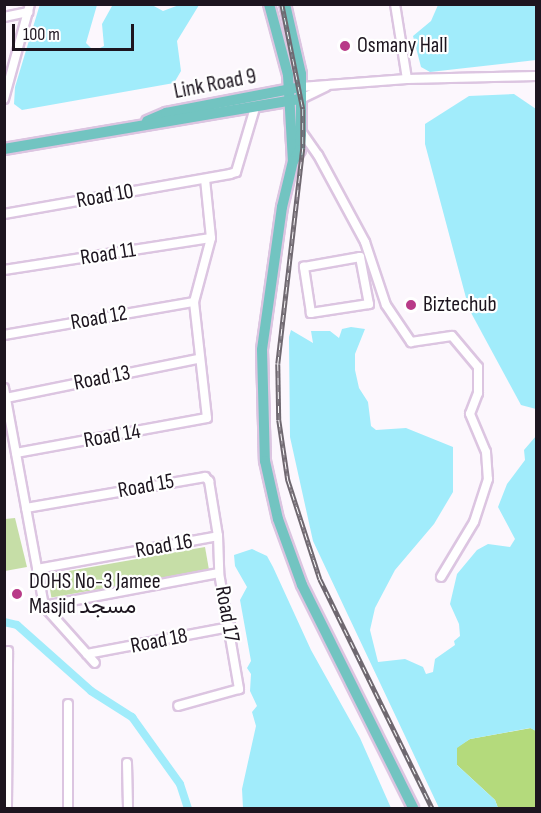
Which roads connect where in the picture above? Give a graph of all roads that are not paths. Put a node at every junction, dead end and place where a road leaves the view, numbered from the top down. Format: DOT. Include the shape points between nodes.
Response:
graph roads {
  1 [pos="269,4"];
  2 [pos="285,4"];
  3 [pos="395,4"];
  4 [pos="29,8"];
  5 [pos="4,17"];
  6 [pos="537,76"];
  7 [pos="407,79"];
  8 [pos="7,80"];
  9 [pos="301,87"];
  10 [pos="326,87"];
  11 [pos="289,90"];
  12 [pos="4,99"];
  13 [pos="295,101"];
  14 [pos="255,108"];
  15 [pos="138,124"];
  16 [pos="301,131"];
  17 [pos="4,149"];
  18 [pos="293,161"];
  19 [pos="205,179"];
  20 [pos="4,214"];
  21 [pos="211,238"];
  22 [pos="4,270"];
  23 [pos="376,277"];
  24 [pos="365,279"];
  25 [pos="194,302"];
  26 [pos="4,335"];
  27 [pos="198,359"];
  28 [pos="4,388"];
  29 [pos="6,398"];
  30 [pos="16,453"];
  31 [pos="26,508"];
  32 [pos="218,536"];
  33 [pos="37,569"];
  34 [pos="219,573"];
  35 [pos="441,577"];
  36 [pos="44,606"];
  37 [pos="230,627"];
  38 [pos="8,651"];
  39 [pos="87,654"];
  40 [pos="95,663"];
  41 [pos="68,704"];
  42 [pos="178,706"];
  43 [pos="127,763"];
  44 [pos="6,765"];
  45 [pos="7,808"];
  46 [pos="68,808"];
  47 [pos="128,808"];
  48 [pos="413,808"];
  1 -- 11 [label="main road"];
  2 -- 9 [label="main road"];
  3 -- 7 [label="street"];
  4 -- 5 [label="street"];
  4 -- 8 [label="street"];
  6 -- 7 [label="street"];
  7 -- 10 [label="street"];
  8 -- 12 [label="street"];
  9 -- 10 [label="street"];
  9 -- 11 [label="main road, Link Road 9"];
  9 -- 13 [label="main road"];
  10 -- 13 [label="street"];
  11 -- 13 [label="main road"];
  11 -- 15 [label="main road, Link Road 9" via="166,113"];
  13 -- 14 [label="main road, Link Road 9"];
  13 -- 16 [label="main road"];
  13 -- 18 [label="main road"];
  14 -- 15 [label="main road, Link Road 9" via="182,122"];
  14 -- 19 [label="street, Road 10" via="236,172"];
  15 -- 17 [label="main road, Link Road 9"];
  16 -- 18 [label="main road" via="300,150"];
  16 -- 23 [label="street" via="353,220"];
  18 -- 48 [label="main road" via="282,207 262,350 265,461 278,519 302,585"];
  19 -- 20 [label="street, Road 10"];
  19 -- 21 [label="street"];
  21 -- 22 [label="street, Road 11"];
  21 -- 25 [label="street"];
  23 -- 24 [label="street"];
  23 -- 35 [label="street" via="386,305 411,342 452,336 478,367 478,393 470,414 486,452 488,479 477,515"];
  24 -- 24 [label="street" via="369,304 312,313 304,267 360,258"];
  25 -- 26 [label="street, Road 12"];
  25 -- 27 [label="street"];
  27 -- 29 [label="street, Road 13"];
  27 -- 30 [label="street, Road 14" via="207,418"];
  28 -- 29 [label="street"];
  29 -- 30 [label="street"];
  30 -- 31 [label="street"];
  31 -- 32 [label="street, Road 15" via="205,477 209,481"];
  31 -- 33 [label="street"];
  32 -- 33 [label="street, Road 16"];
  32 -- 34 [label="street, Road 16"];
  33 -- 36 [label="street"];
  34 -- 36 [label="street, Road 17"];
  34 -- 37 [label="street, Road 17"];
  36 -- 39 [label="street"];
  37 -- 39 [label="street, Road 18"];
  37 -- 42 [label="street, Road 17" via="239,689"];
  38 -- 44 [label="street"];
  39 -- 40 [label="street"];
  41 -- 46 [label="street"];
  43 -- 47 [label="street"];
  44 -- 45 [label="street"];
}
